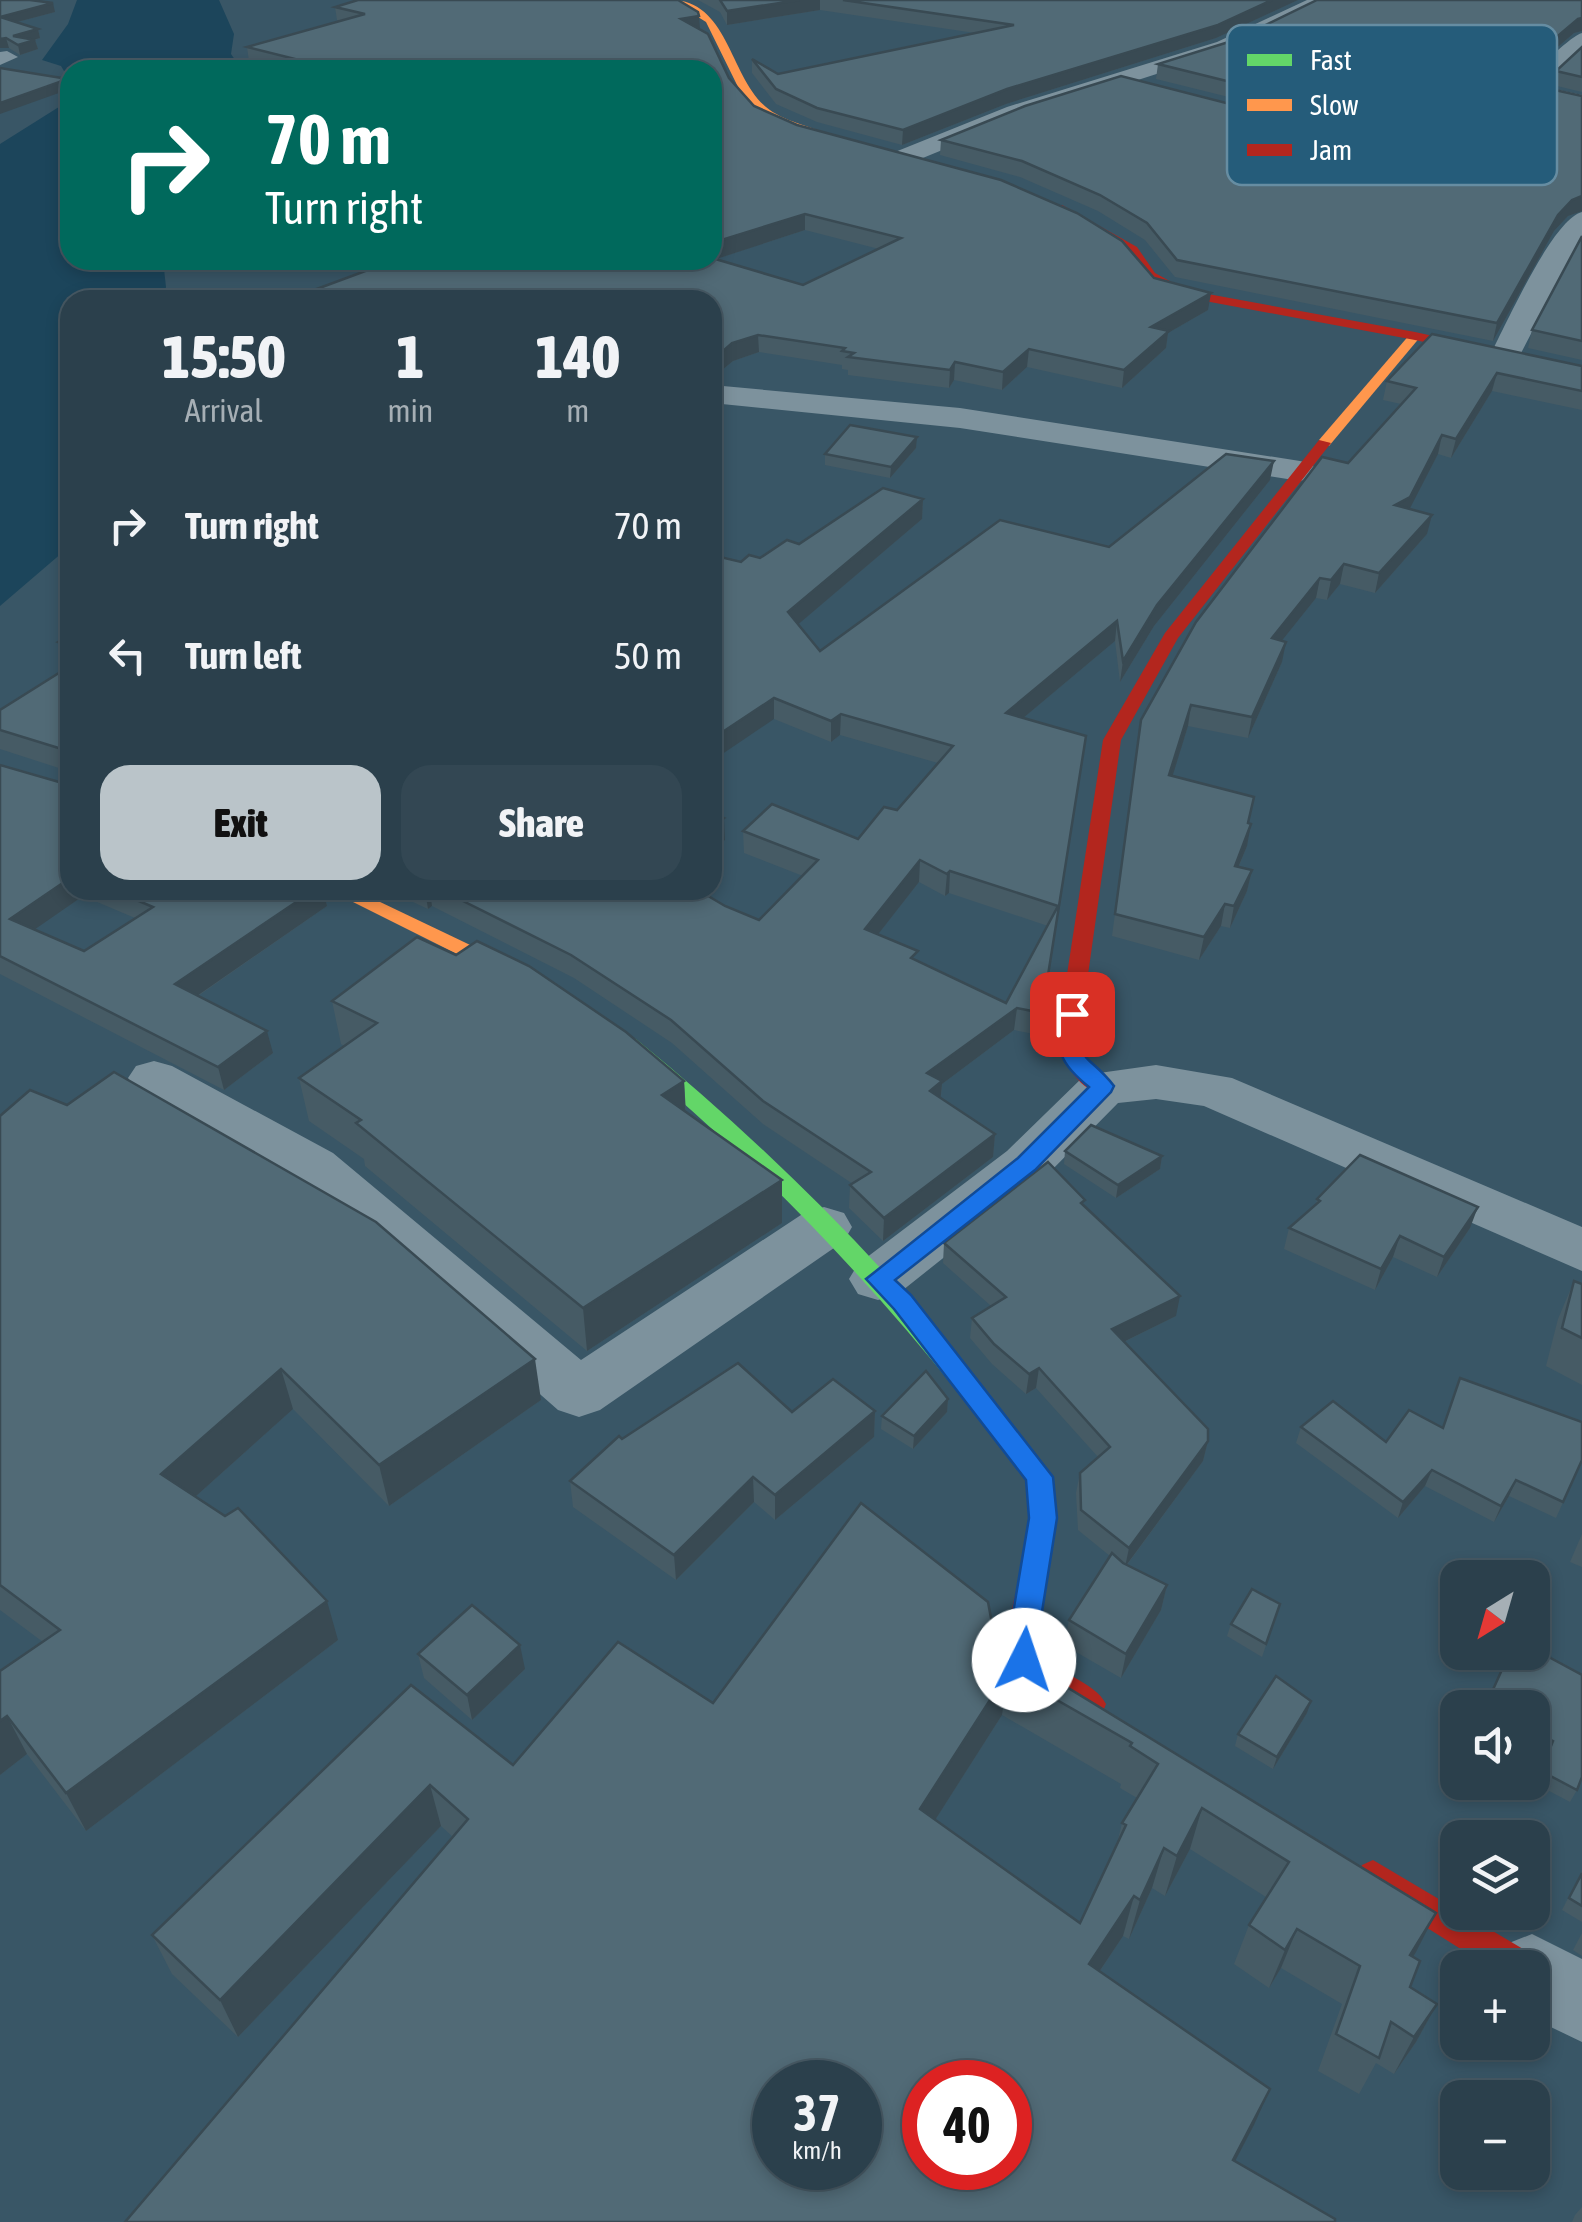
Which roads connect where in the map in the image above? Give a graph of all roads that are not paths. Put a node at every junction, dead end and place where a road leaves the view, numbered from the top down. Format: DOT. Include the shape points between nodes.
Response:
graph roads {
  1 [pos="675,0"];
  2 [pos="1323,0"];
  3 [pos="1269,25"];
  4 [pos="1582,39"];
  5 [pos="1227,45"];
  6 [pos="1557,63"];
  7 [pos="1120,80"];
  8 [pos="1154,89"];
  9 [pos="1557,96"];
  10 [pos="1582,102"];
  11 [pos="846,142"];
  12 [pos="894,154"];
  13 [pos="939,166"];
  14 [pos="1041,200"];
  15 [pos="1582,220"];
  16 [pos="1415,336"];
  17 [pos="1505,355"];
  18 [pos="1582,372"];
  19 [pos="722,395"];
  20 [pos="1300,470"];
  21 [pos="360,900"];
  22 [pos="554,993"];
  23 [pos="603,1026"];
  24 [pos="154,1078"];
  25 [pos="1103,1086"];
  26 [pos="824,1227"];
  27 [pos="1582,1250"];
  28 [pos="878,1279"];
  29 [pos="1118,1720"];
  30 [pos="1354,1864"];
  31 [pos="1495,1950"];
  32 [pos="1550,1984"];
  33 [pos="1582,2003"];
  1 -- 11 [label="street" via="710,20 745,91 765,112"];
  2 -- 3 [label="street"];
  4 -- 6 [label="street"];
  5 -- 7 [label="street"];
  7 -- 8 [label="street"];
  7 -- 12 [label="street"];
  9 -- 10 [label="street"];
  12 -- 13 [label="street"];
  14 -- 16 [label="street" via="1133,249 1151,276 1182,294"];
  15 -- 17 [label="street"];
  16 -- 17 [label="street"];
  16 -- 20 [label="street"];
  17 -- 18 [label="street"];
  19 -- 20 [label="street" via="960,418"];
  20 -- 25 [label="street" via="1171,638 1112,740 1067,1046 1080,1068"];
  21 -- 22 [label="street"];
  23 -- 26 [label="street" via="714,1113"];
  24 -- 26 [label="street" via="314,1166 579,1393"];
  25 -- 27 [label="street" via="1156,1082 1214,1090"];
  25 -- 28 [label="street" via="1026,1164"];
  26 -- 28 [label="street"];
  28 -- 29 [label="street" via="1039,1477 1043,1518 1024,1660"];
  30 -- 31 [label="street"];
  32 -- 33 [label="street"];
}
